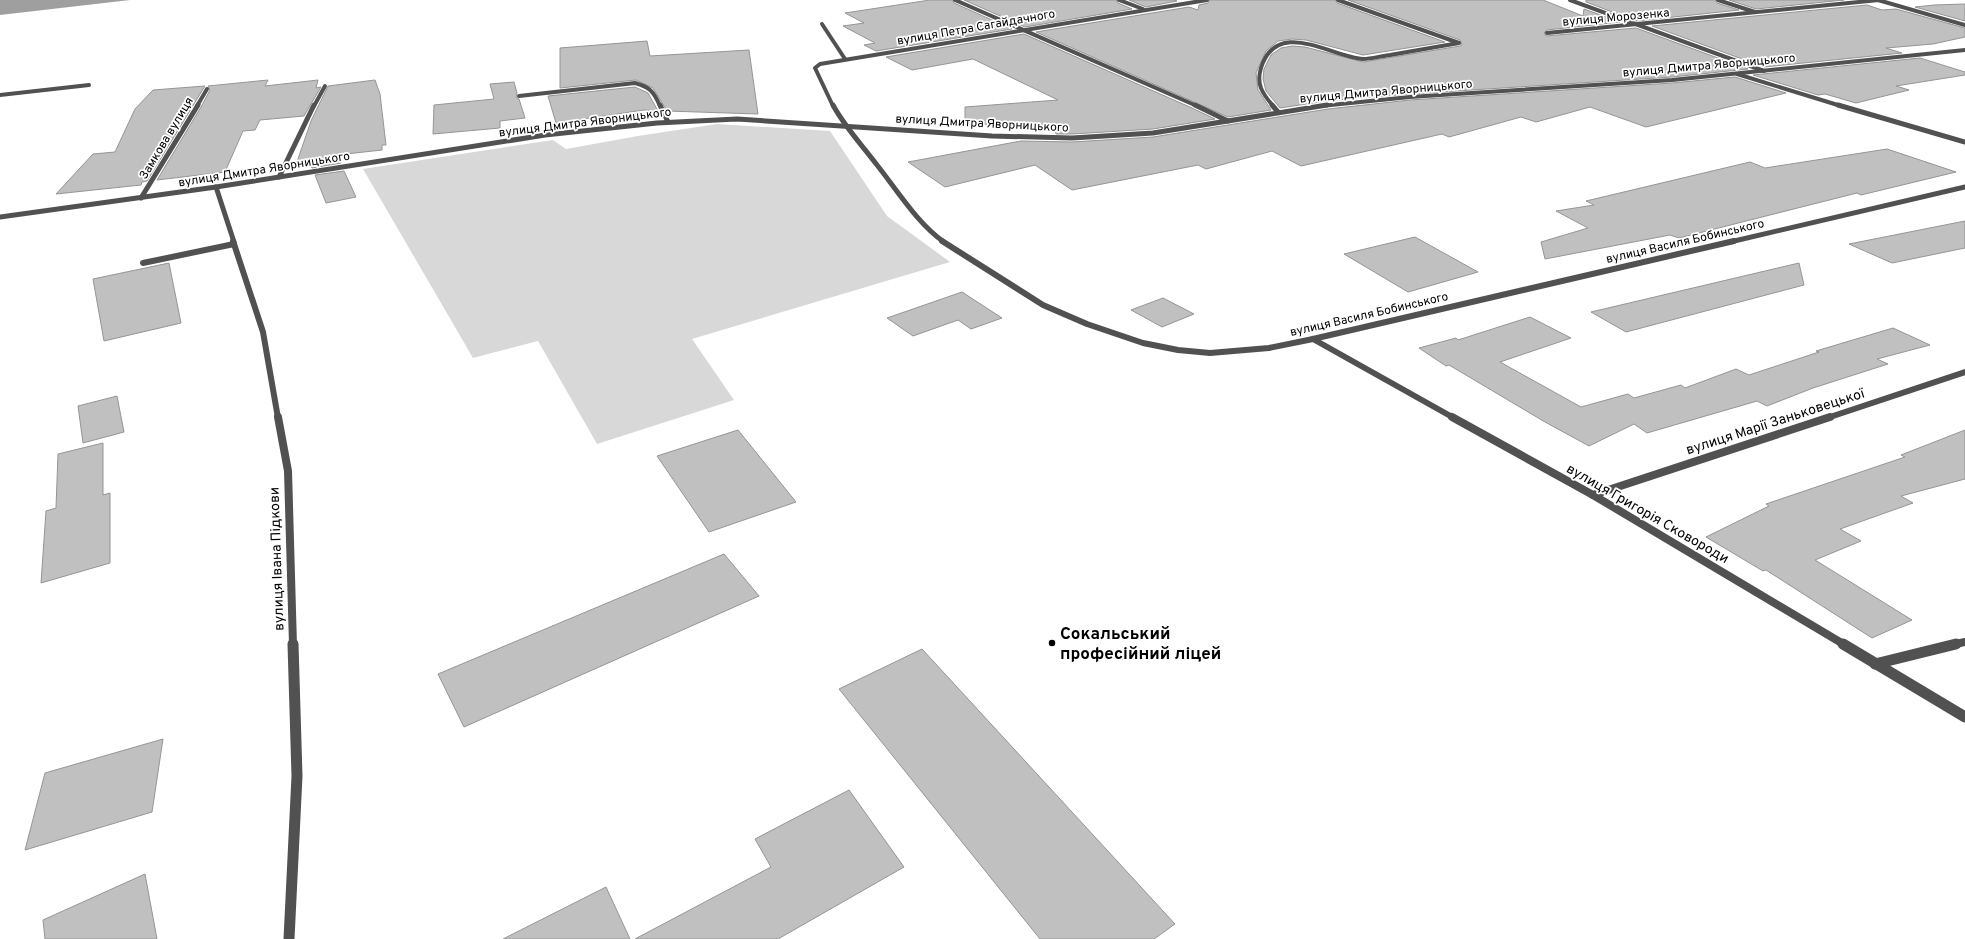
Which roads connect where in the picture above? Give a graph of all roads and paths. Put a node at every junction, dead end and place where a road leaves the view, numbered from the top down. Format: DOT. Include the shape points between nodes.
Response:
graph roads {
  1 [pos="955,0"];
  2 [pos="1119,0"];
  3 [pos="1207,0"];
  4 [pos="1338,0"];
  5 [pos="1570,0"];
  6 [pos="1718,0"];
  7 [pos="1878,0"];
  8 [pos="1143,9"];
  9 [pos="1758,12"];
  10 [pos="822,24"];
  11 [pos="1638,24"];
  12 [pos="1965,25"];
  13 [pos="1022,29"];
  14 [pos="1547,33"];
  15 [pos="1965,50"];
  16 [pos="846,59"];
  17 [pos="1764,71"];
  18 [pos="1737,74"];
  19 [pos="89,85"];
  20 [pos="325,86"];
  21 [pos="207,89"];
  22 [pos="0,95"];
  23 [pos="519,96"];
  24 [pos="1278,112"];
  25 [pos="1228,121"];
  26 [pos="668,122"];
  27 [pos="847,126"];
  28 [pos="1965,142"];
  29 [pos="279,177"];
  30 [pos="216,187"];
  31 [pos="1965,187"];
  32 [pos="140,198"];
  33 [pos="0,217"];
  34 [pos="234,244"];
  35 [pos="143,263"];
  36 [pos="1313,339"];
  37 [pos="1965,372"];
  38 [pos="1593,495"];
  39 [pos="1965,642"];
  40 [pos="1875,664"];
  41 [pos="1965,717"];
  42 [pos="289,939"];
  1 -- 13 [label="street"];
  2 -- 8 [label="street"];
  3 -- 8 [label="street, вулиця Петра Сагайдачного"];
  4 -- 24 [label="street" via="1459,43 1363,59 1307,42 1275,46 1266,55 1257,79 1261,91"];
  5 -- 11 [label="street"];
  6 -- 9 [label="street"];
  7 -- 9 [label="street, вулиця Морозенка"];
  7 -- 12 [label="street"];
  8 -- 13 [label="street, вулиця Петра Сагайдачного"];
  9 -- 11 [label="street, вулиця Морозенка"];
  10 -- 16 [label="street"];
  11 -- 14 [label="street, вулиця Морозенка"];
  11 -- 17 [label="street"];
  13 -- 16 [label="street, вулиця Петра Сагайдачного"];
  13 -- 25 [label="street"];
  15 -- 17 [label="street, вулиця Дмитра Яворницького"];
  16 -- 27 [label="street, вулиця Петра Сагайдачного" via="820,64 815,68 834,107"];
  17 -- 18 [label="street, вулиця Дмитра Яворницького"];
  18 -- 24 [label="street, вулиця Дмитра Яворницького" via="1410,96"];
  18 -- 28 [label="street"];
  19 -- 22 [label="street"];
  20 -- 29 [label="street" via="303,125"];
  21 -- 32 [label="street, Замкова вулиця"];
  23 -- 26 [label="street" via="635,83 647,86 656,96"];
  24 -- 25 [label="street, вулиця Дмитра Яворницького"];
  25 -- 27 [label="street, вулиця Дмитра Яворницького" via="1152,133 1072,138 992,136"];
  26 -- 27 [label="street, вулиця Дмитра Яворницького" via="737,119"];
  26 -- 29 [label="street, вулиця Дмитра Яворницького" via="545,135"];
  27 -- 36 [label="street, вулиця Василя Бобинського" via="934,235 1043,305 1087,324 1143,343 1178,350 1217,352 1269,348"];
  29 -- 30 [label="street, вулиця Дмитра Яворницького"];
  30 -- 32 [label="street, вулиця Дмитра Яворницького"];
  30 -- 34 [label="street, вулиця Івана Підкови"];
  31 -- 36 [label="street, вулиця Василя Бобинського"];
  32 -- 33 [label="street, вулиця Дмитра Яворницького"];
  34 -- 35 [label="street"];
  34 -- 42 [label="street, вулиця Івана Підкови" via="262,332 288,471 296,776"];
  36 -- 38 [label="street, вулиця Григорія Сковороди"];
  37 -- 38 [label="street, вулиця Марії Заньковецької"];
  38 -- 40 [label="street, вулиця Григорія Сковороди"];
  39 -- 40 [label="street"];
  40 -- 41 [label="street, вулиця Григорія Сковороди"];
}
